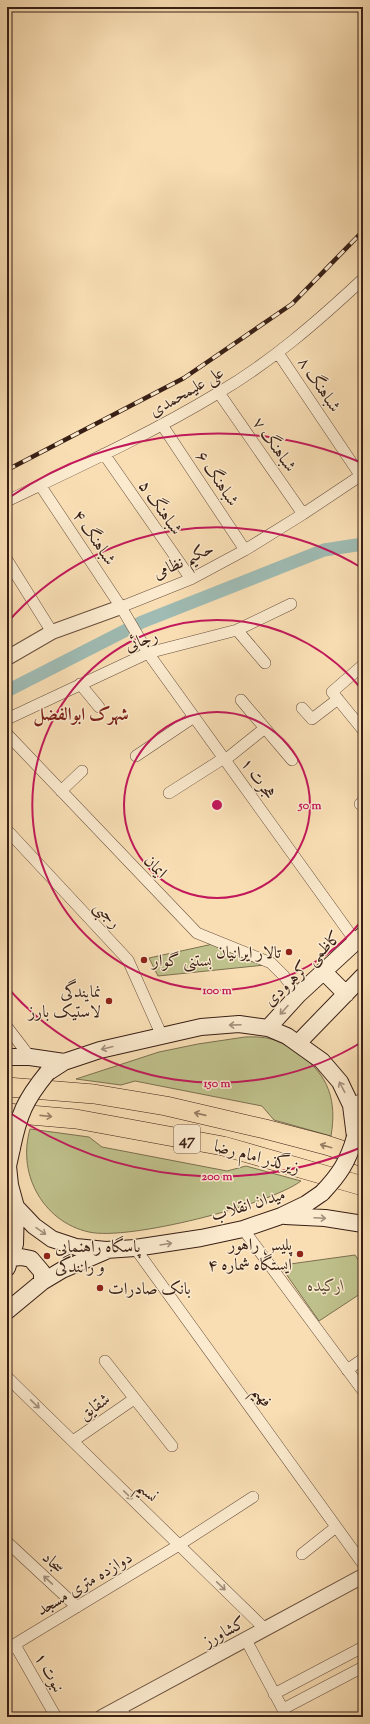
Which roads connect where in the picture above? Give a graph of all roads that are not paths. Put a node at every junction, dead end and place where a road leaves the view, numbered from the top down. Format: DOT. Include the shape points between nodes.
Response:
graph roads {
  1 [pos="363,279"];
  2 [pos="278,353"];
  3 [pos="219,393"];
  4 [pos="162,425"];
  5 [pos="104,454"];
  6 [pos="362,474"];
  7 [pos="40,485"];
  8 [pos="7,502"];
  9 [pos="303,514"];
  10 [pos="245,550"];
  11 [pos="7,560"];
  12 [pos="191,579"];
  13 [pos="291,604"];
  14 [pos="123,610"];
  15 [pos="237,630"];
  16 [pos="52,632"];
  17 [pos="141,641"];
  18 [pos="148,653"];
  19 [pos="7,658"];
  20 [pos="265,663"];
  21 [pos="363,665"];
  22 [pos="80,684"];
  23 [pos="335,696"];
  24 [pos="241,700"];
  25 [pos="99,708"];
  26 [pos="302,708"];
  27 [pos="194,717"];
  28 [pos="7,719"];
  29 [pos="362,726"];
  30 [pos="265,728"];
  31 [pos="7,734"];
  32 [pos="136,756"];
  33 [pos="225,759"];
  34 [pos="292,760"];
  35 [pos="82,771"];
  36 [pos="61,791"];
  37 [pos="169,793"];
  38 [pos="7,830"];
  39 [pos="360,939"];
  40 [pos="323,971"];
  41 [pos="363,976"];
  42 [pos="346,994"];
  43 [pos="298,995"];
  44 [pos="7,1028"];
  45 [pos="268,1028"];
  46 [pos="162,1036"];
  47 [pos="298,1044"];
  48 [pos="7,1057"];
  49 [pos="30,1057"];
  50 [pos="64,1062"];
  51 [pos="7,1086"];
  52 [pos="357,1103"];
  53 [pos="7,1113"];
  54 [pos="357,1127"];
  55 [pos="363,1158"];
  56 [pos="7,1165"];
  57 [pos="363,1186"];
  58 [pos="16,1207"];
  59 [pos="281,1216"];
  60 [pos="363,1224"];
  61 [pos="243,1229"];
  62 [pos="135,1248"];
  63 [pos="106,1250"];
  64 [pos="9,1263"];
  65 [pos="42,1282"];
  66 [pos="7,1311"];
  67 [pos="363,1359"];
  68 [pos="105,1361"];
  69 [pos="347,1370"];
  70 [pos="7,1377"];
  71 [pos="363,1391"];
  72 [pos="134,1398"];
  73 [pos="73,1441"];
  74 [pos="172,1446"];
  75 [pos="253,1497"];
  76 [pos="336,1526"];
  77 [pos="7,1542"];
  78 [pos="179,1545"];
  79 [pos="302,1554"];
  80 [pos="363,1564"];
  81 [pos="363,1576"];
  82 [pos="77,1607"];
  83 [pos="265,1629"];
  84 [pos="246,1640"];
  85 [pos="11,1647"];
  86 [pos="363,1647"];
  87 [pos="363,1667"];
  88 [pos="274,1694"];
  89 [pos="123,1712"];
  90 [pos="285,1713"];
  91 [pos="56,1717"];
  92 [pos="102,1717"];
  1 -- 2 [label="street, علی علیمحمدی"];
  2 -- 3 [label="street, علی علیمحمدی"];
  2 -- 6 [label="street, شباهنگ ۸"];
  3 -- 4 [label="street, علی علیمحمدی"];
  3 -- 9 [label="street, شباهنگ ۷"];
  4 -- 5 [label="street, علی علیمحمدی"];
  4 -- 10 [label="street, شباهنگ ۶"];
  5 -- 7 [label="street, علی علیمحمدی"];
  5 -- 12 [label="street, شباهنگ ۵"];
  6 -- 9 [label="street, حکیم نظامی"];
  7 -- 8 [label="street, علی علیمحمدی"];
  7 -- 14 [label="street, شباهنگ ۴"];
  9 -- 10 [label="street, حکیم نظامی"];
  10 -- 12 [label="street, حکیم نظامی"];
  11 -- 16 [label="street"];
  12 -- 14 [label="street, حکیم نظامی"];
  13 -- 15 [label="street, رجائی"];
  14 -- 16 [label="street, حکیم نظامی"];
  14 -- 17 [label="street, شباهنگ ۴"];
  15 -- 18 [label="street, رجائی"];
  15 -- 20 [label="street"];
  16 -- 19 [label="street, حکیم نظامی"];
  17 -- 18 [label="street, هجرت ۱"];
  18 -- 22 [label="street, رجائی"];
  18 -- 27 [label="street, هجرت ۱"];
  21 -- 23 [label="street"];
  22 -- 25 [label="street"];
  22 -- 28 [label="street, رجائی"];
  23 -- 26 [label="street" via="312,719"];
  23 -- 29 [label="street"];
  24 -- 30 [label="street"];
  27 -- 32 [label="street"];
  27 -- 33 [label="street, هجرت ۱"];
  30 -- 33 [label="street"];
  30 -- 34 [label="street"];
  31 -- 36 [label="street, ایمان"];
  33 -- 37 [label="street"];
  33 -- 39 [label="street, هجرت ۱"];
  35 -- 36 [label="street"];
  36 -- 43 [label="street, ایمان" via="197,933 271,963"];
  38 -- 46 [label="street, رجبی" via="128,960"];
  39 -- 40 [label="main road, کاظمی کرهرودی"];
  40 -- 42 [label="main road"];
  40 -- 43 [label="main road, کاظمی کرهرودی"];
  41 -- 42 [label="main road"];
  42 -- 47 [label="main road"];
  43 -- 45 [label="main road, کاظمی کرهرودی, one-way"];
  44 -- 49 [label="street"];
  45 -- 46 [label="main road, میدان انقلاب, one-way" via="231,1025 201,1027"];
  45 -- 47 [label="main road, میدان انقلاب"];
  46 -- 50 [label="main road, میدان انقلاب, one-way" via="107,1048"];
  52 -- 47 [label="main road, میدان انقلاب, one-way" via="322,1061"];
  48 -- 49 [label="main road"];
  49 -- 50 [label="main road"];
  50 -- 56 [label="main road, میدان انقلاب, bridge" via="47,1073 23,1107"];
  55 -- 51 [label="highway, زیرگذر امام رضا / 47, one-way" via="266,1129 166,1106 94,1094"];
  52 -- 54 [label="main road, میدان انقلاب"];
  53 -- 57 [label="highway, زیرگذر امام رضا / 47, one-way" via="76,1119 223,1146"];
  54 -- 59 [label="main road, میدان انقلاب, bridge" via="350,1155 342,1170 322,1193"];
  56 -- 58 [label="main road, میدان انقلاب"];
  58 -- 63 [label="main road, میدان انقلاب, one-way" via="34,1226 52,1238 76,1247"];
  58 -- 64 [label="main road" via="15,1244"];
  59 -- 60 [label="main road, one-way" via="325,1218"];
  59 -- 61 [label="main road, میدان انقلاب"];
  62 -- 61 [label="main road, میدان انقلاب, one-way"];
  61 -- 69 [label="street"];
  62 -- 63 [label="main road, میدان انقلاب"];
  62 -- 76 [label="street, فهیم"];
  63 -- 65 [label="main road"];
  64 -- 65 [label="main road" via="21,1257 31,1259 42,1272"];
  65 -- 66 [label="main road"];
  67 -- 69 [label="street"];
  68 -- 72 [label="street"];
  69 -- 71 [label="street"];
  70 -- 73 [label="street, نسیم, one-way"];
  72 -- 73 [label="street, شقایق"];
  72 -- 74 [label="street"];
  73 -- 78 [label="street, نسیم, one-way"];
  75 -- 78 [label="street"];
  76 -- 79 [label="street"];
  76 -- 80 [label="street, فهیم"];
  82 -- 77 [label="street, سجاد, one-way"];
  78 -- 82 [label="street, دوازده متری مسجد"];
  78 -- 83 [label="street, نسیم, one-way"];
  81 -- 83 [label="street, کشاورز"];
  82 -- 85 [label="street, دوازده متری مسجد"];
  83 -- 84 [label="street, کشاورز"];
  84 -- 88 [label="street"];
  84 -- 89 [label="street, کشاورز"];
  85 -- 91 [label="street, نبوت ۱"];
  86 -- 88 [label="street"];
  87 -- 90 [label="street"];
  88 -- 90 [label="street"];
  89 -- 92 [label="street, کشاورز"];
}
